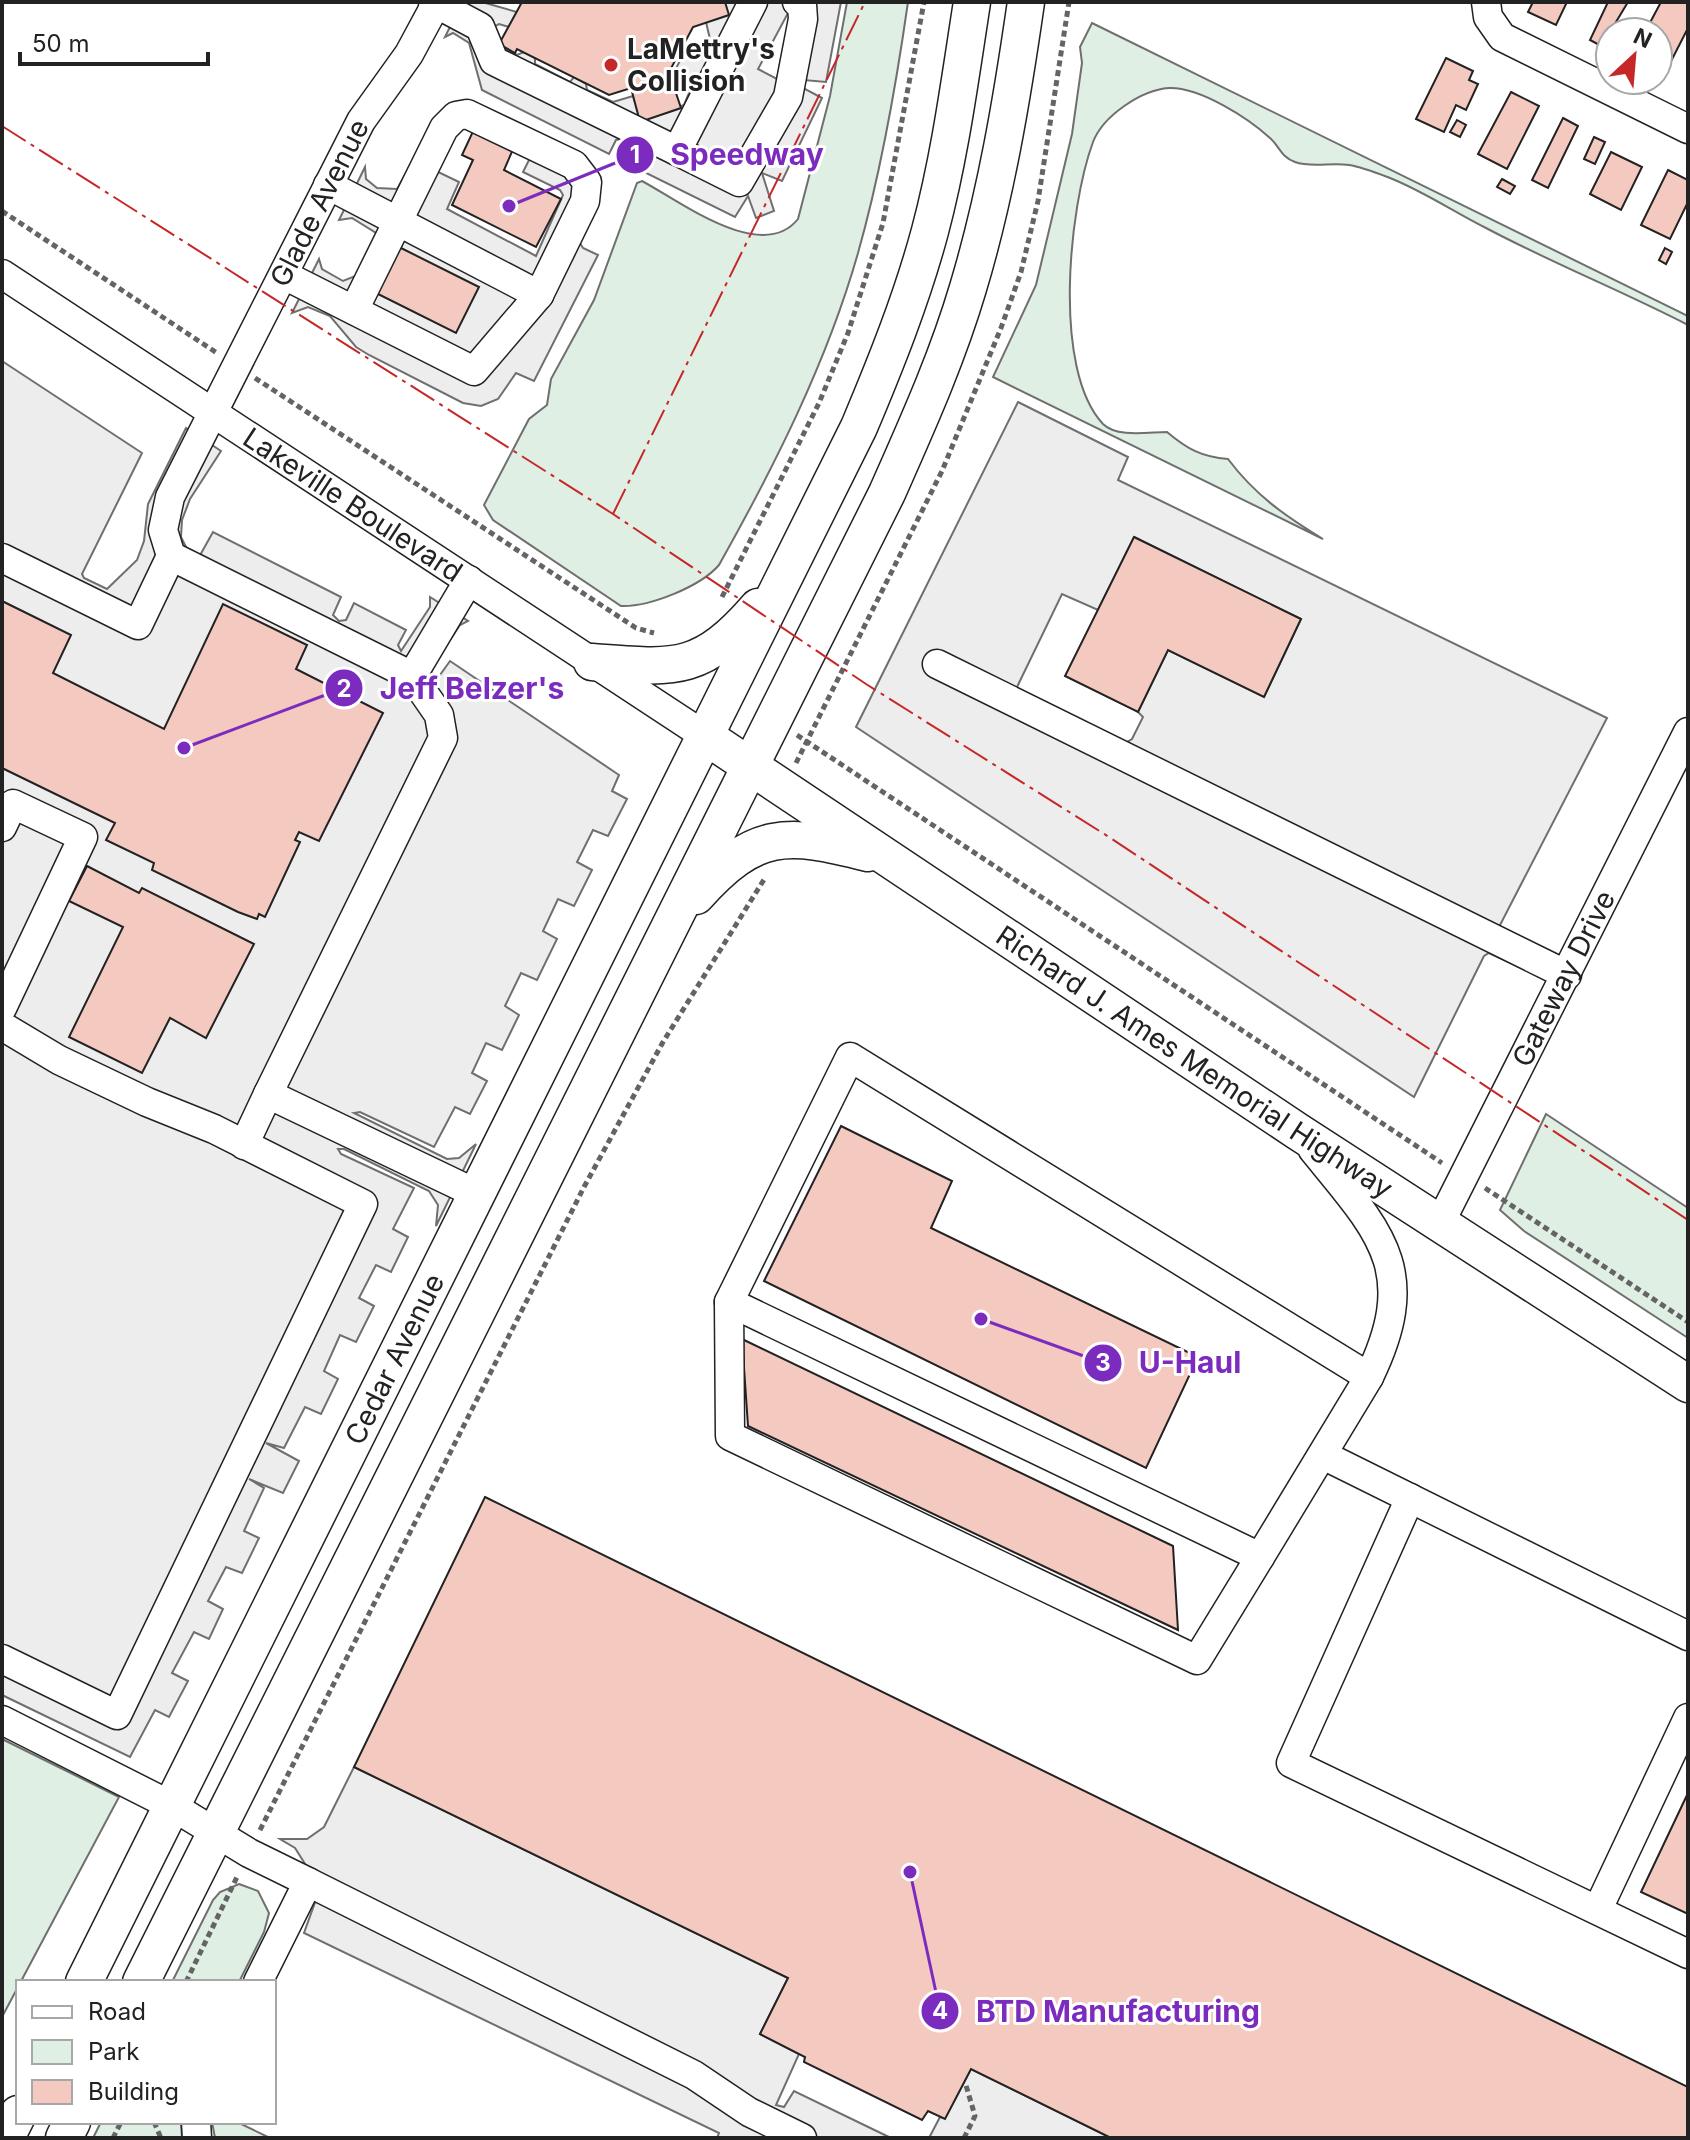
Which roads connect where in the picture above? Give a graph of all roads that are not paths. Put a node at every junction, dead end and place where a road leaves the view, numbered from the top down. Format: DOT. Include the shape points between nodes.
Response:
graph roads {
  1 [pos="435,2"];
  2 [pos="753,2"];
  3 [pos="797,2"];
  4 [pos="972,2"];
  5 [pos="1026,2"];
  6 [pos="1486,2"];
  7 [pos="1688,129"];
  8 [pos="677,151"];
  9 [pos="328,185"];
  10 [pos="397,224"];
  11 [pos="2,274"];
  12 [pos="284,275"];
  13 [pos="539,295"];
  14 [pos="354,310"];
  15 [pos="213,412"];
  16 [pos="171,556"];
  17 [pos="2,558"];
  18 [pos="787,573"];
  19 [pos="469,580"];
  20 [pos="592,662"];
  21 [pos="937,664"];
  22 [pos="412,676"];
  23 [pos="1688,732"];
  24 [pos="705,736"];
  25 [pos="751,765"];
  26 [pos="2,827"];
  27 [pos="891,858"];
  28 [pos="671,924"];
  29 [pos="1567,975"];
  30 [pos="2,1008"];
  31 [pos="2,1026"];
  32 [pos="268,1094"];
  33 [pos="1297,1131"];
  34 [pos="244,1145"];
  35 [pos="477,1194"];
  36 [pos="1440,1223"];
  37 [pos="729,1302"];
  38 [pos="1369,1377"];
  39 [pos="1688,1384"];
  40 [pos="1323,1455"];
  41 [pos="1410,1498"];
  42 [pos="1260,1557"];
  43 [pos="1688,1636"];
  44 [pos="2,1659"];
  45 [pos="1688,1718"];
  46 [pos="2,1720"];
  47 [pos="172,1806"];
  48 [pos="215,1833"];
  49 [pos="308,1882"];
  50 [pos="1598,1909"];
  51 [pos="1688,1954"];
  52 [pos="85,1980"];
  53 [pos="142,1980"];
  54 [pos="259,1980"];
  55 [pos="16,2118"];
  56 [pos="6,2138"];
  57 [pos="802,2138"];
  1 -- 8 [label="street" via="480,27 494,61"];
  1 -- 9 [label="street, Glade Avenue"];
  2 -- 8 [label="street"];
  3 -- 8 [label="street" via="804,13 788,97 739,182"];
  4 -- 18 [label="main road" via="948,153 922,259 859,427"];
  5 -- 25 [label="main road, Cedar Avenue" via="997,173 953,334 887,493"];
  6 -- 7 [label="street" via="1488,17 1502,37"];
  9 -- 10 [label="street"];
  9 -- 12 [label="street, Glade Avenue"];
  10 -- 13 [label="street"];
  10 -- 13 [label="street" via="444,128 456,116 478,117 574,165 585,176 588,191"];
  10 -- 14 [label="street"];
  11 -- 15 [label="street, Lakeville Boulevard"];
  12 -- 14 [label="street"];
  12 -- 15 [label="street, Glade Avenue"];
  13 -- 14 [label="street" via="474,371"];
  15 -- 16 [label="street, Glade Avenue" via="166,509 163,530"];
  15 -- 19 [label="street, Lakeville Boulevard"];
  16 -- 17 [label="street" via="138,625"];
  16 -- 22 [label="street"];
  18 -- 20 [label="main road" via="730,640 689,664"];
  18 -- 24 [label="main road, Cedar Avenue"];
  19 -- 20 [label="street, Lakeville Boulevard"];
  19 -- 22 [label="street"];
  20 -- 24 [label="street, Lakeville Boulevard"];
  21 -- 29 [label="street"];
  22 -- 32 [label="street" via="439,715 443,738"];
  23 -- 29 [label="street, Gateway Drive"];
  24 -- 25 [label="main road, Richard J. Ames Memorial Highway"];
  24 -- 35 [label="main road, Cedar Avenue"];
  25 -- 27 [label="main road, Richard J. Ames Memorial Highway"];
  25 -- 28 [label="main road, Cedar Avenue"];
  26 -- 30 [label="street" via="13,804 83,837"];
  27 -- 28 [label="main road" via="798,838 770,841 721,868"];
  27 -- 33 [label="main road, Richard J. Ames Memorial Highway"];
  28 -- 48 [label="main road, Cedar Avenue"];
  29 -- 36 [label="street, Gateway Drive"];
  31 -- 34 [label="street" via="59,1060"];
  32 -- 34 [label="street"];
  32 -- 35 [label="street"];
  33 -- 36 [label="main road, Richard J. Ames Memorial Highway"];
  33 -- 38 [label="street" via="1362,1209 1393,1279 1393,1312"];
  34 -- 44 [label="street" via="363,1204 117,1715"];
  35 -- 47 [label="main road, Cedar Avenue"];
  36 -- 39 [label="main road, Richard J. Ames Memorial Highway"];
  37 -- 38 [label="street" via="850,1057"];
  37 -- 42 [label="street"];
  37 -- 42 [label="street" via="730,1436 1197,1660"];
  38 -- 40 [label="street"];
  40 -- 41 [label="street"];
  40 -- 42 [label="street"];
  41 -- 43 [label="street"];
  41 -- 50 [label="street" via="1291,1763"];
  45 -- 50 [label="street"];
  46 -- 47 [label="street"];
  47 -- 48 [label="street"];
  47 -- 52 [label="main road, Cedar Avenue"];
  48 -- 49 [label="street"];
  48 -- 53 [label="main road, Cedar Avenue"];
  49 -- 54 [label="street"];
  49 -- 57 [label="street" via="694,2075 749,2112"];
  50 -- 51 [label="street"];
  55 -- 56 [label="main road"];
}
